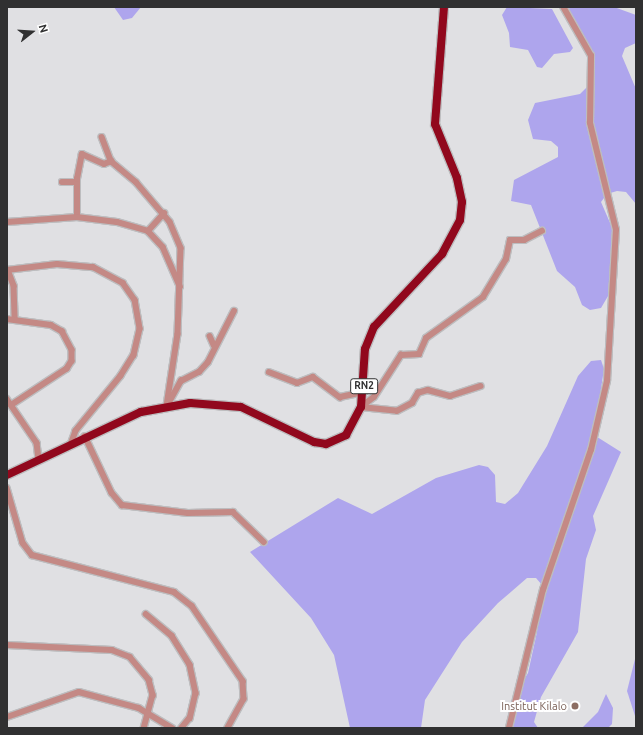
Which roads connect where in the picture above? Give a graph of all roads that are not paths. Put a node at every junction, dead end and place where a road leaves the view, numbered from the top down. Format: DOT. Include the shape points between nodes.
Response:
graph roads {
  1 [pos="444,7"];
  2 [pos="563,7"];
  3 [pos="102,138"];
  4 [pos="111,161"];
  5 [pos="62,182"];
  6 [pos="77,182"];
  7 [pos="164,213"];
  8 [pos="77,217"];
  9 [pos="7,222"];
  10 [pos="148,231"];
  11 [pos="542,231"];
  12 [pos="8,270"];
  13 [pos="181,290"];
  14 [pos="234,311"];
  15 [pos="7,319"];
  16 [pos="15,320"];
  17 [pos="210,336"];
  18 [pos="214,345"];
  19 [pos="269,372"];
  20 [pos="480,386"];
  21 [pos="364,392"];
  22 [pos="7,399"];
  23 [pos="12,405"];
  24 [pos="167,406"];
  25 [pos="361,407"];
  26 [pos="85,436"];
  27 [pos="72,442"];
  28 [pos="39,459"];
  29 [pos="7,475"];
  30 [pos="7,488"];
  31 [pos="264,542"];
  32 [pos="146,614"];
  33 [pos="7,645"];
  34 [pos="150,713"];
  35 [pos="7,717"];
  36 [pos="144,728"];
  37 [pos="172,728"];
  38 [pos="182,728"];
  39 [pos="228,728"];
  40 [pos="509,728"];
  1 -- 21 [label="highway, RN2" via="435,124 457,178 462,202 460,220 442,254 374,327 365,349"];
  2 -- 40 [label="street" via="591,56 590,123 616,230 607,381 591,450 543,590"];
  3 -- 4 [label="street"];
  4 -- 6 [label="street" via="104,164 82,154"];
  4 -- 7 [label="street"];
  5 -- 6 [label="street"];
  6 -- 8 [label="street"];
  7 -- 10 [label="street"];
  7 -- 13 [label="street" via="181,248"];
  8 -- 9 [label="street"];
  8 -- 10 [label="street" via="117,222"];
  10 -- 13 [label="street" via="163,247"];
  11 -- 25 [label="street" via="524,240 510,240 506,259 483,297 426,338 419,354 401,355 374,397"];
  12 -- 16 [label="street" via="15,293"];
  12 -- 27 [label="street" via="56,264 93,267 124,283 135,300 140,329 134,355 121,376 76,431"];
  13 -- 24 [label="street"];
  14 -- 18 [label="street"];
  15 -- 16 [label="street"];
  16 -- 23 [label="street" via="51,325 62,331 69,340 72,361 54,380"];
  17 -- 18 [label="street"];
  18 -- 24 [label="street" via="208,362 199,372 181,381"];
  19 -- 21 [label="street" via="297,382 313,377 340,397"];
  20 -- 25 [label="street" via="450,396 428,390 418,393 412,403 397,411"];
  21 -- 25 [label="highway, RN2"];
  22 -- 23 [label="street"];
  23 -- 28 [label="street" via="37,443"];
  24 -- 25 [label="highway, RN2" via="190,403 241,407 314,442 326,444 346,435"];
  24 -- 26 [label="highway, RN2" via="141,412"];
  26 -- 27 [label="highway, RN2"];
  26 -- 31 [label="street" via="95,460 122,506 188,513 233,512"];
  27 -- 28 [label="highway, RN2"];
  28 -- 29 [label="highway, RN2"];
  30 -- 39 [label="street" via="23,542 32,555 174,592 192,606 243,681 244,699"];
  32 -- 38 [label="street" via="172,636 183,650 191,671 195,704"];
  33 -- 34 [label="street" via="112,650 130,657 149,680 153,695"];
  34 -- 35 [label="street" via="79,692"];
  34 -- 36 [label="street"];
  34 -- 37 [label="street"];
}
